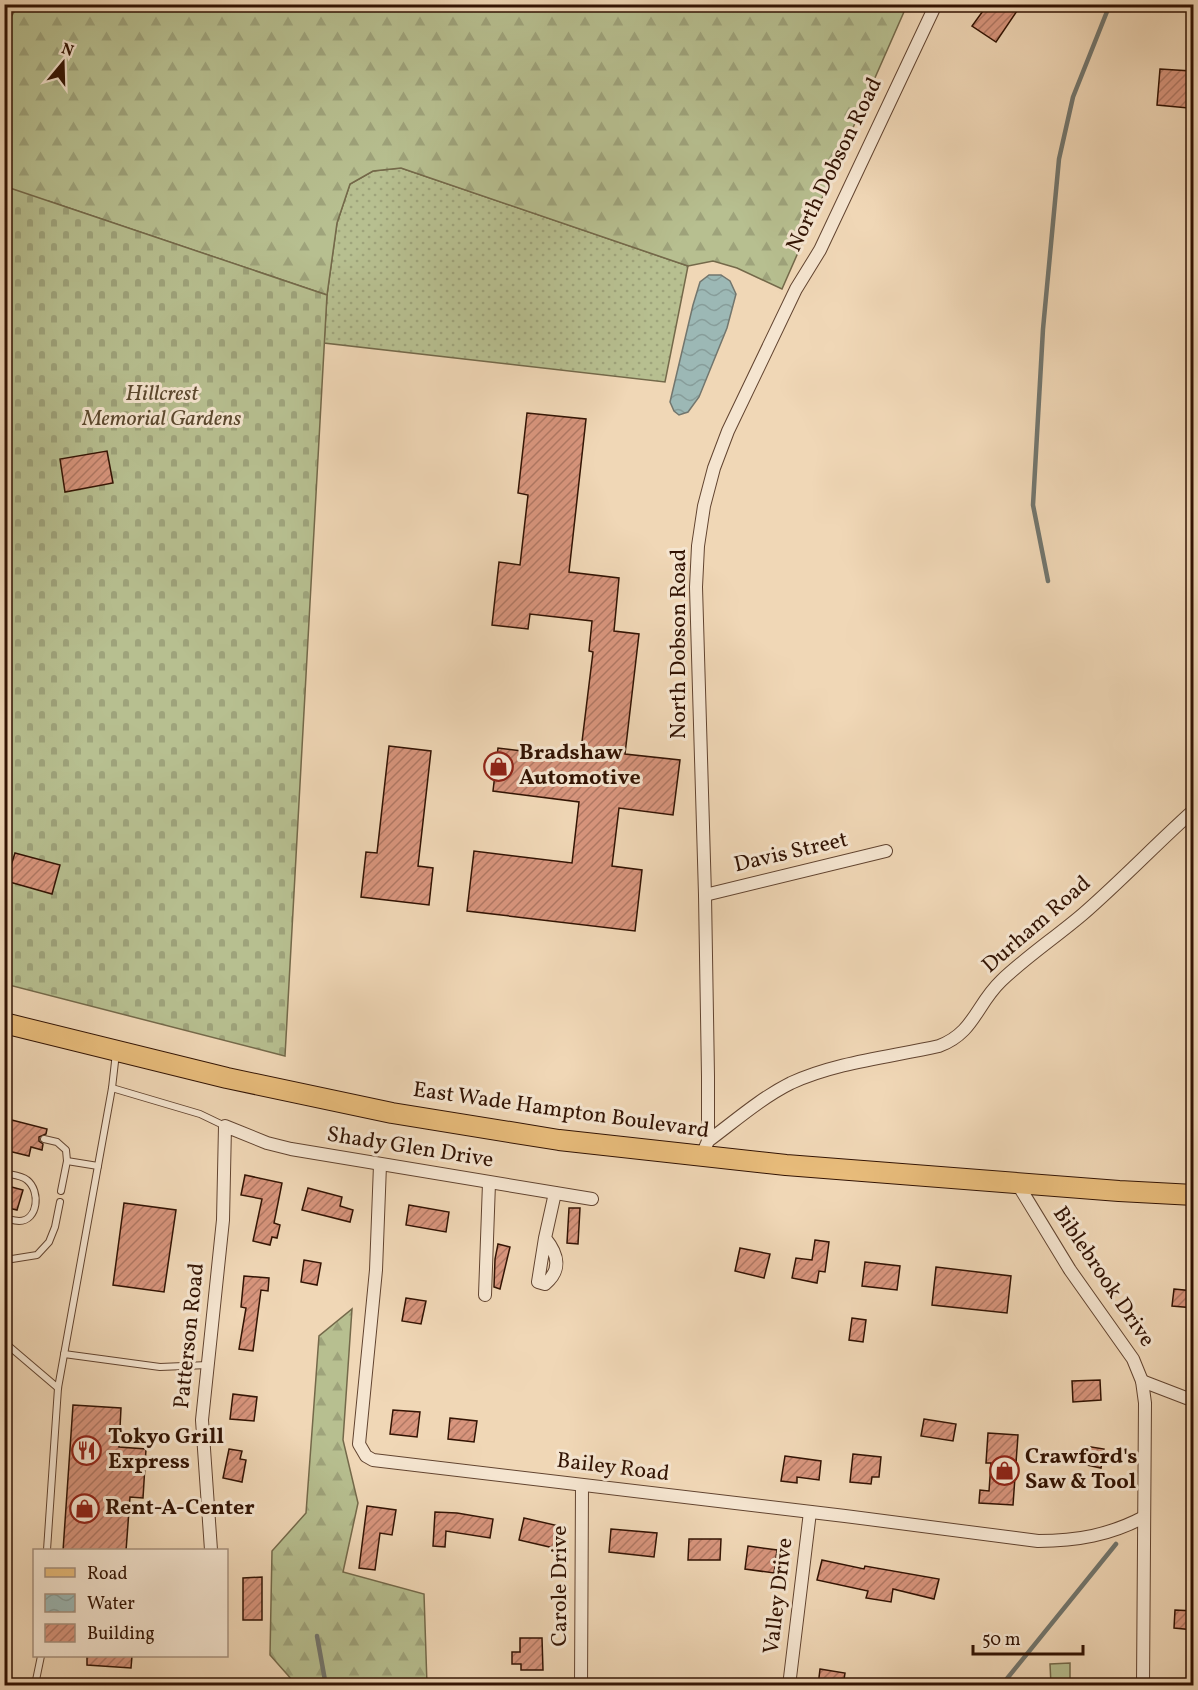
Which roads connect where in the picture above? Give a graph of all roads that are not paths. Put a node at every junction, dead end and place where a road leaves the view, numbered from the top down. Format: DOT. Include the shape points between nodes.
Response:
graph roads {
  1 [pos="936,4"];
  2 [pos="1194,810"];
  3 [pos="886,851"];
  4 [pos="705,895"];
  5 [pos="4,1023"];
  6 [pos="117,1051"];
  7 [pos="112,1088"];
  8 [pos="225,1126"];
  9 [pos="44,1139"];
  10 [pos="705,1148"];
  11 [pos="67,1161"];
  12 [pos="380,1165"];
  13 [pos="98,1166"];
  14 [pos="4,1173"];
  15 [pos="489,1183"];
  16 [pos="1017,1183"];
  17 [pos="61,1191"];
  18 [pos="1119,1191"];
  19 [pos="555,1193"];
  20 [pos="1194,1195"];
  21 [pos="592,1199"];
  22 [pos="1194,1201"];
  23 [pos="60,1202"];
  24 [pos="4,1218"];
  25 [pos="545,1238"];
  26 [pos="4,1257"];
  27 [pos="485,1295"];
  28 [pos="4,1342"];
  29 [pos="64,1354"];
  30 [pos="208,1365"];
  31 [pos="1142,1381"];
  32 [pos="58,1389"];
  33 [pos="1194,1401"];
  34 [pos="582,1486"];
  35 [pos="810,1512"];
  36 [pos="1144,1517"];
  37 [pos="47,1549"];
  38 [pos="211,1549"];
  39 [pos="41,1657"];
  40 [pos="4,1683"];
  41 [pos="581,1686"];
  42 [pos="789,1686"];
  43 [pos="1143,1686"];
  1 -- 4 [label="street, North Dobson Road" via="820,250 796,289 750,384 708,488 696,587"];
  2 -- 10 [label="street, Durham Road" via="1082,915 1003,979 963,1033 952,1041 808,1076 773,1093"];
  3 -- 4 [label="street, Davis Street"];
  4 -- 10 [label="street, North Dobson Road"];
  5 -- 6 [label="main road, East Wade Hampton Boulevard"];
  6 -- 7 [label="lane"];
  6 -- 10 [label="main road, East Wade Hampton Boulevard" via="392,1113 559,1140"];
  7 -- 8 [label="lane" via="200,1114"];
  7 -- 13 [label="lane"];
  8 -- 12 [label="street, Shady Glen Drive" via="267,1143"];
  8 -- 30 [label="street, Patterson Road" via="223,1220"];
  9 -- 11 [label="lane" via="63,1146"];
  10 -- 16 [label="main road, East Wade Hampton Boulevard" via="786,1165"];
  11 -- 13 [label="lane"];
  11 -- 17 [label="lane"];
  12 -- 15 [label="street, Shady Glen Drive"];
  12 -- 34 [label="street, Bailey Road" via="376,1270 359,1443 362,1450 380,1462"];
  13 -- 29 [label="lane"];
  14 -- 24 [label="lane" via="25,1178 37,1195 26,1219"];
  15 -- 19 [label="street, Shady Glen Drive"];
  15 -- 27 [label="street"];
  16 -- 18 [label="main road, East Wade Hampton Boulevard"];
  16 -- 31 [label="street, Biblebrook Drive" via="1070,1270 1134,1359"];
  18 -- 20 [label="main road, East Wade Hampton Boulevard"];
  18 -- 22 [label="main road, East Wade Hampton Boulevard"];
  19 -- 21 [label="street, Shady Glen Drive"];
  19 -- 25 [label="street"];
  23 -- 26 [label="lane" via="49,1242 37,1255"];
  28 -- 32 [label="lane"];
  29 -- 30 [label="lane" via="160,1367"];
  29 -- 32 [label="lane"];
  30 -- 38 [label="street, Patterson Road" via="202,1420"];
  31 -- 33 [label="street"];
  31 -- 36 [label="street, Biblebrook Drive"];
  32 -- 37 [label="lane"];
  34 -- 35 [label="street, Bailey Road"];
  34 -- 41 [label="street, Carole Drive"];
  35 -- 36 [label="street, Bailey Road" via="1064,1542 1122,1528"];
  35 -- 42 [label="street, Valley Drive"];
  36 -- 43 [label="street, Biblebrook Drive"];
  39 -- 40 [label="lane" via="35,1685"];
}
